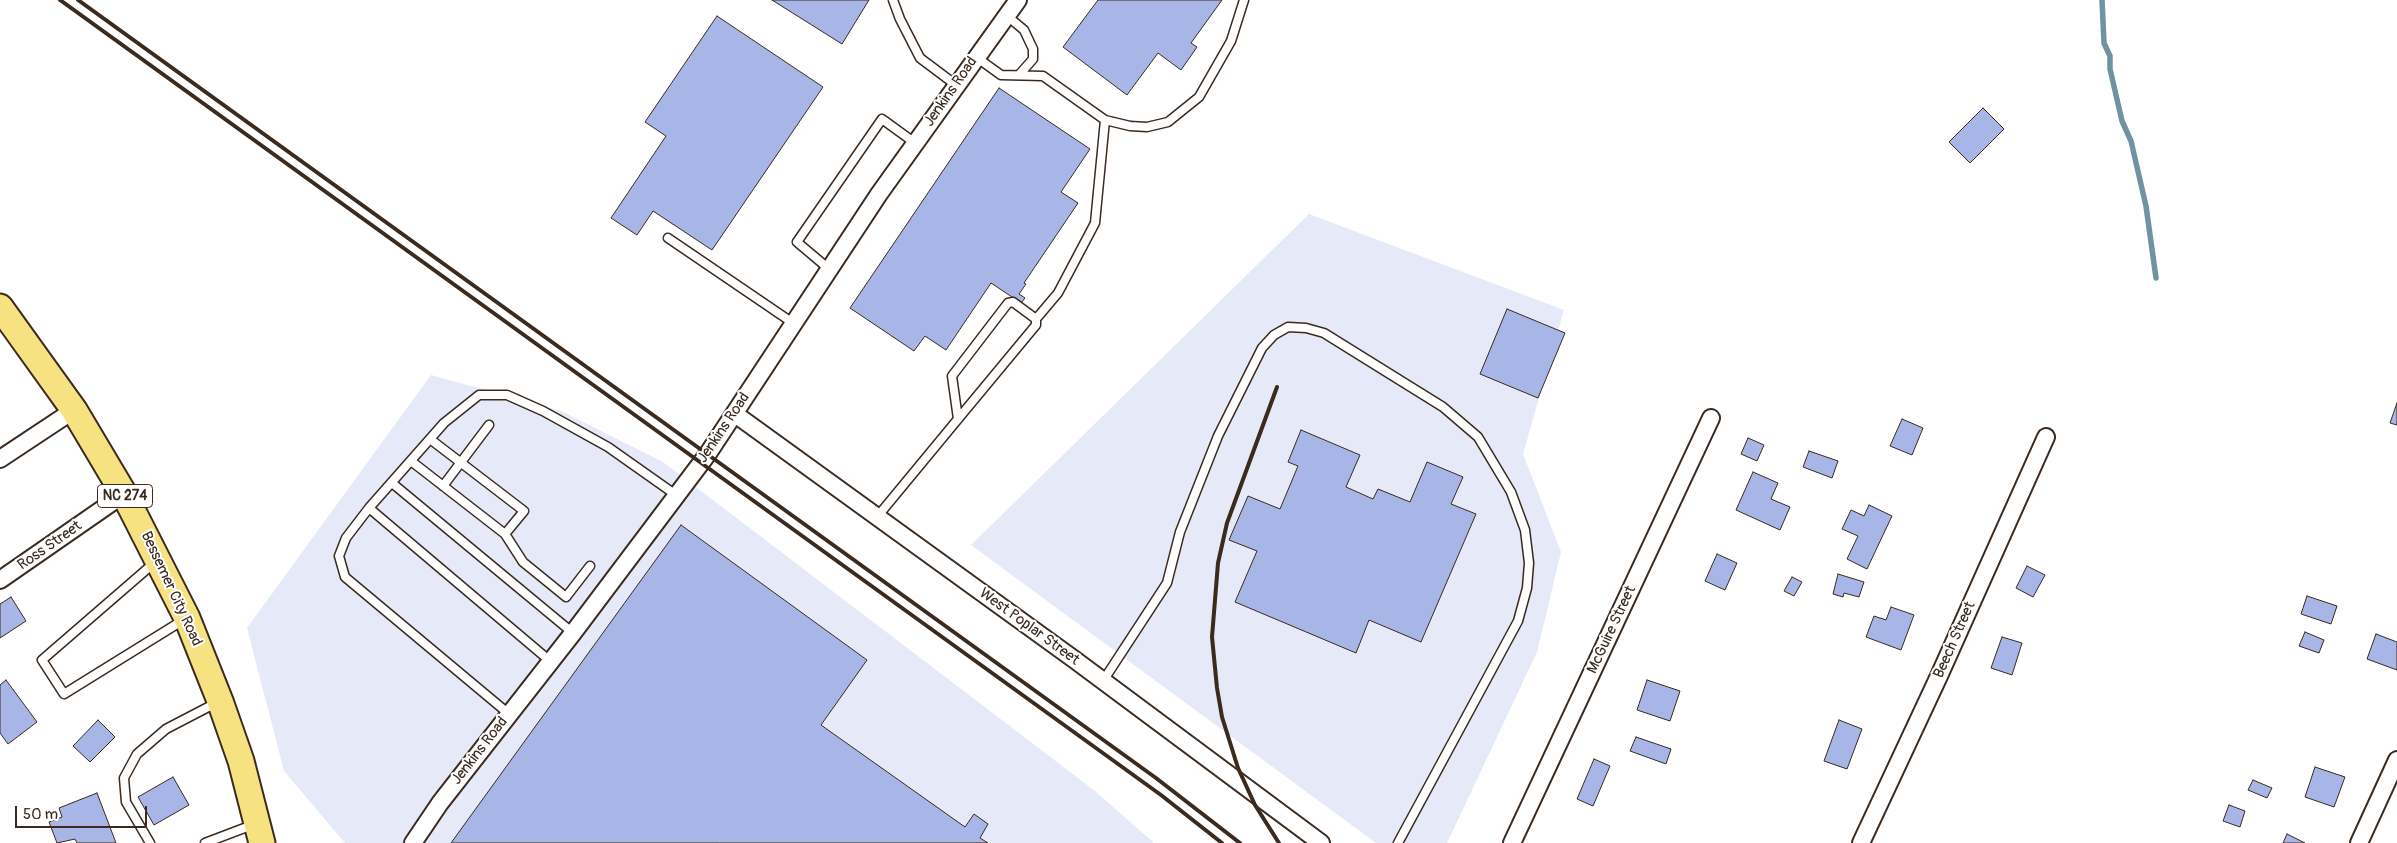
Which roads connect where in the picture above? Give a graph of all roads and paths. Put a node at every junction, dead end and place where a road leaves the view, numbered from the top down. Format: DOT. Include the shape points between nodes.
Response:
graph roads {
  1 [pos="893,0"];
  2 [pos="1018,0"];
  3 [pos="1244,0"];
  4 [pos="1006,15"];
  5 [pos="976,57"];
  6 [pos="1019,75"];
  7 [pos="956,85"];
  8 [pos="1105,120"];
  9 [pos="915,144"];
  10 [pos="668,238"];
  11 [pos="829,269"];
  12 [pos="0,307"];
  13 [pos="1036,319"];
  14 [pos="792,323"];
  15 [pos="74,410"];
  16 [pos="735,414"];
  17 [pos="1711,418"];
  18 [pos="958,419"];
  19 [pos="489,425"];
  20 [pos="2046,437"];
  21 [pos="430,439"];
  22 [pos="0,459"];
  23 [pos="410,461"];
  24 [pos="461,462"];
  25 [pos="392,484"];
  26 [pos="442,486"];
  27 [pos="124,494"];
  28 [pos="676,495"];
  29 [pos="370,508"];
  30 [pos="877,517"];
  31 [pos="505,534"];
  32 [pos="158,560"];
  33 [pos="590,566"];
  34 [pos="0,580"];
  35 [pos="187,618"];
  36 [pos="573,632"];
  37 [pos="550,661"];
  38 [pos="1103,681"];
  39 [pos="220,701"];
  40 [pos="509,714"];
  41 [pos="2397,760"];
  42 [pos="260,833"];
  43 [pos="150,843"];
  44 [pos="206,843"];
  45 [pos="413,843"];
  46 [pos="1321,843"];
  47 [pos="1398,843"];
  48 [pos="1512,843"];
  49 [pos="1862,843"];
  50 [pos="2359,843"];
  1 -- 7 [label="lane" via="920,58"];
  2 -- 4 [label="street, Jenkins Road"];
  3 -- 8 [label="lane" via="1231,42 1199,97 1168,122 1130,126"];
  4 -- 5 [label="street, Jenkins Road"];
  4 -- 6 [label="lane" via="1024,30 1033,49 1033,59"];
  5 -- 6 [label="lane" via="1001,75"];
  5 -- 7 [label="street, Jenkins Road"];
  6 -- 8 [label="lane" via="1043,76"];
  7 -- 9 [label="street, Jenkins Road"];
  8 -- 13 [label="lane" via="1095,223 1058,293"];
  9 -- 11 [label="street, Jenkins Road"];
  9 -- 11 [label="lane" via="882,119 797,242"];
  10 -- 14 [label="lane"];
  11 -- 14 [label="street, Jenkins Road"];
  12 -- 15 [label="main road, Bessemer City Road / NC 274"];
  13 -- 18 [label="lane" via="1036,325"];
  13 -- 18 [label="lane" via="1013,302 1008,303 952,376"];
  14 -- 16 [label="street, Jenkins Road"];
  15 -- 22 [label="street"];
  15 -- 27 [label="main road, Bessemer City Road / NC 274"];
  16 -- 28 [label="street, Jenkins Road"];
  16 -- 30 [label="street, West Poplar Street"];
  17 -- 48 [label="street, McGuire Street"];
  18 -- 30 [label="lane"];
  19 -- 24 [label="lane"];
  20 -- 49 [label="street, Beech Street"];
  21 -- 23 [label="lane"];
  21 -- 24 [label="lane"];
  21 -- 28 [label="lane" via="444,423 479,396 507,395 608,447"];
  23 -- 25 [label="lane"];
  23 -- 26 [label="lane"];
  24 -- 26 [label="lane"];
  24 -- 31 [label="lane" via="524,512"];
  25 -- 29 [label="lane"];
  25 -- 36 [label="lane"];
  26 -- 31 [label="lane"];
  27 -- 32 [label="main road, Bessemer City Road / NC 274"];
  27 -- 34 [label="street, Ross Street"];
  28 -- 36 [label="street, Jenkins Road"];
  29 -- 37 [label="lane"];
  29 -- 40 [label="lane" via="346,538 339,556 345,577"];
  30 -- 38 [label="street, West Poplar Street"];
  31 -- 33 [label="lane" via="523,562 566,597"];
  32 -- 35 [label="main road, Bessemer City Road / NC 274"];
  32 -- 35 [label="lane" via="42,660 64,694"];
  35 -- 39 [label="main road, Bessemer City Road / NC 274"];
  36 -- 37 [label="street, Jenkins Road"];
  37 -- 40 [label="street, Jenkins Road"];
  38 -- 46 [label="street, West Poplar Street"];
  38 -- 47 [label="lane" via="1167,583 1180,532 1218,436 1262,348 1274,335 1288,328 1306,328 1324,334 1443,407 1478,438 1511,492 1525,530 1529,563 1527,588 1518,621"];
  39 -- 42 [label="main road, Bessemer City Road / NC 274"];
  39 -- 43 [label="lane" via="166,729 137,754 124,778 126,802"];
  40 -- 45 [label="street, Jenkins Road"];
  41 -- 50 [label="street"];
  42 -- 44 [label="lane"];
}
